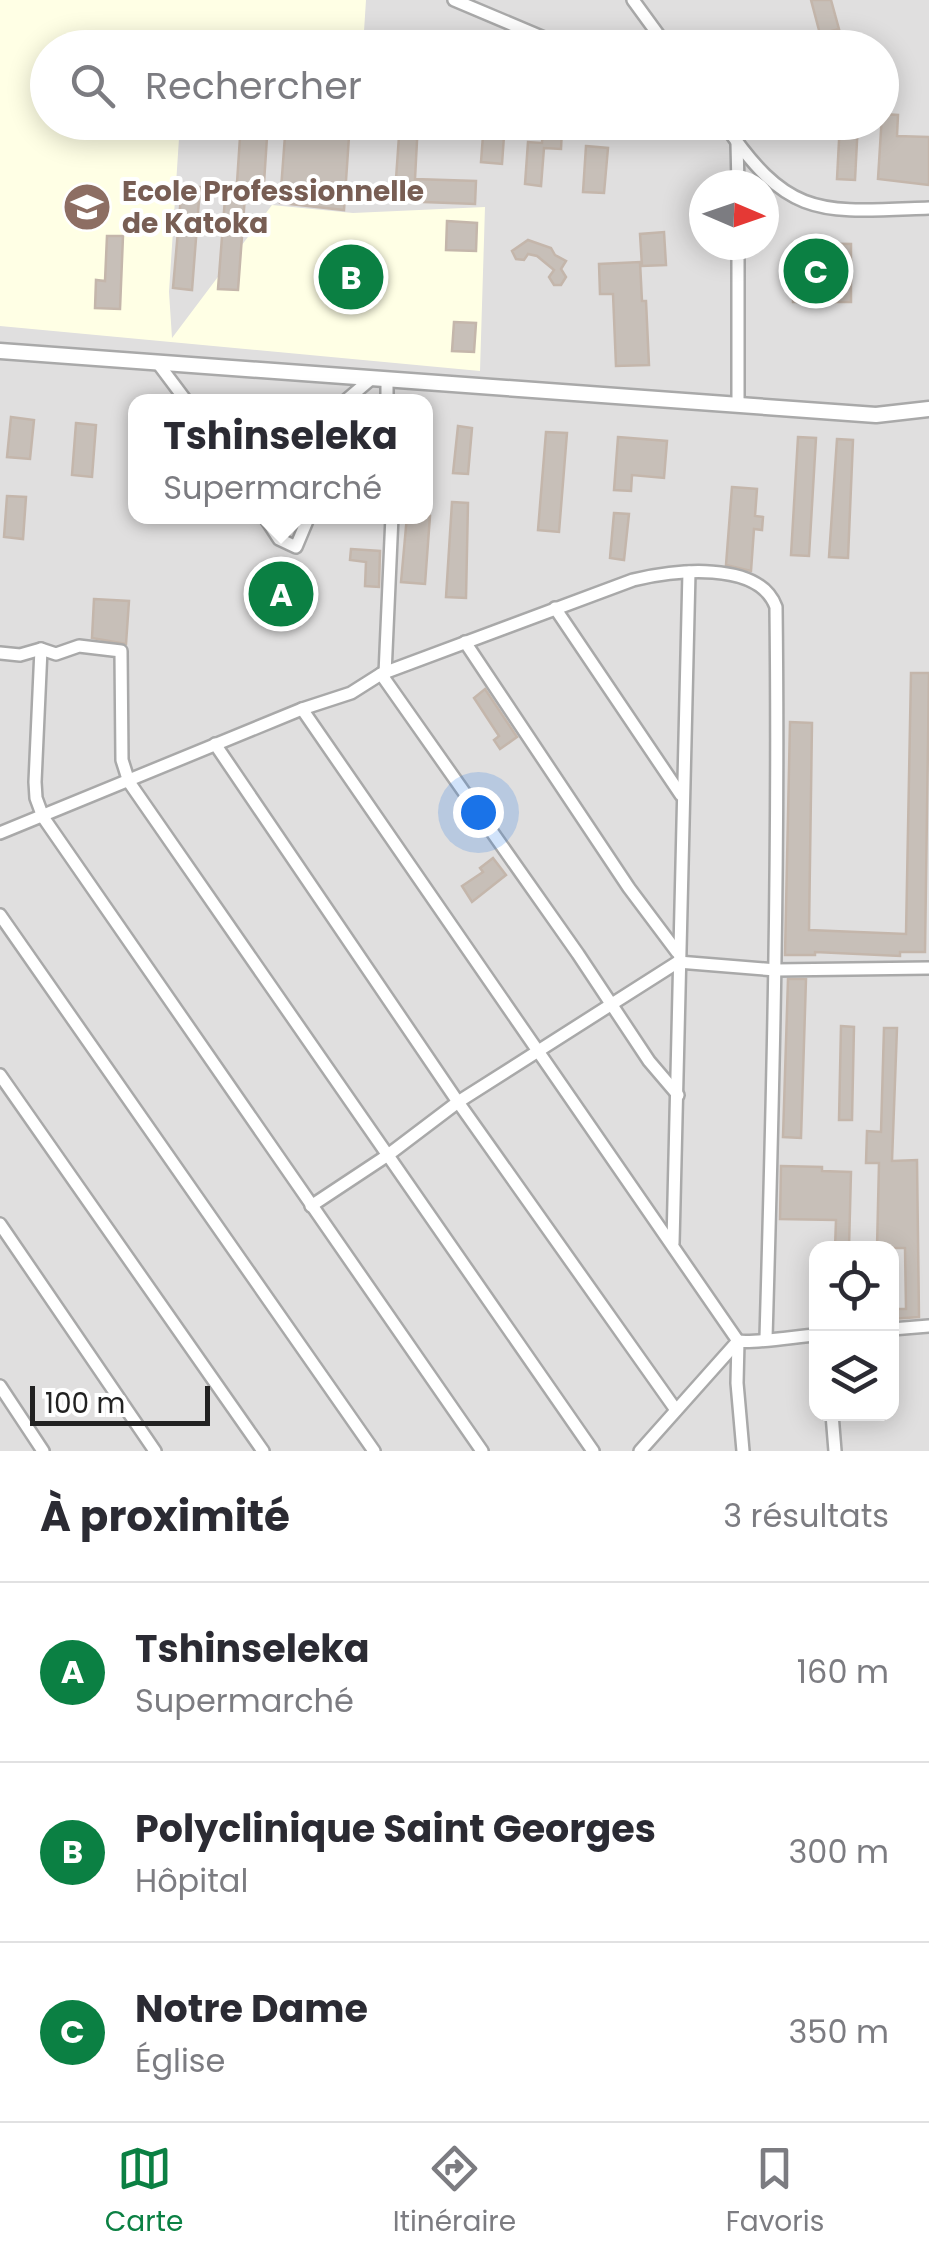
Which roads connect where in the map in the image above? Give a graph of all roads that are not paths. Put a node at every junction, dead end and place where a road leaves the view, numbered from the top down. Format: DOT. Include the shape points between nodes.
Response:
graph roads {
  1 [pos="454,0"];
  2 [pos="633,0"];
  3 [pos="525,30"];
  4 [pos="655,30"];
  5 [pos="736,140"];
  6 [pos="738,143"];
  7 [pos="738,170"];
  8 [pos="929,208"];
  9 [pos="738,260"];
  10 [pos="0,351"];
  11 [pos="157,362"];
  12 [pos="378,379"];
  13 [pos="181,394"];
  14 [pos="356,394"];
  15 [pos="384,394"];
  16 [pos="738,405"];
  17 [pos="929,409"];
  18 [pos="269,524"];
  19 [pos="306,524"];
  20 [pos="392,524"];
  21 [pos="689,572"];
  22 [pos="556,608"];
  23 [pos="465,642"];
  24 [pos="41,650"];
  25 [pos="0,654"];
  26 [pos="383,674"];
  27 [pos="302,709"];
  28 [pos="215,744"];
  29 [pos="129,782"];
  30 [pos="681,794"];
  31 [pos="43,816"];
  32 [pos="0,833"];
  33 [pos="0,915"];
  34 [pos="678,957"];
  35 [pos="929,968"];
  36 [pos="776,970"];
  37 [pos="609,1003"];
  38 [pos="537,1050"];
  39 [pos="0,1074"];
  40 [pos="678,1095"];
  41 [pos="458,1102"];
  42 [pos="388,1155"];
  43 [pos="311,1206"];
  44 [pos="0,1224"];
  45 [pos="673,1245"];
  46 [pos="929,1326"];
  47 [pos="899,1328"];
  48 [pos="809,1335"];
  49 [pos="766,1338"];
  50 [pos="738,1341"];
  51 [pos="0,1386"];
  52 [pos="676,1410"];
  53 [pos="832,1421"];
  54 [pos="43,1451"];
  55 [pos="155,1451"];
  56 [pos="263,1451"];
  57 [pos="374,1451"];
  58 [pos="482,1451"];
  59 [pos="594,1451"];
  60 [pos="640,1451"];
  61 [pos="743,1451"];
  62 [pos="834,1451"];
  1 -- 3 [label="street"];
  2 -- 4 [label="street"];
  5 -- 6 [label="street"];
  6 -- 7 [label="street"];
  6 -- 8 [label="street" via="783,193 815,206"];
  9 -- 16 [label="street"];
  10 -- 11 [label="street"];
  11 -- 12 [label="street"];
  11 -- 13 [label="street"];
  12 -- 14 [label="street"];
  12 -- 15 [label="street"];
  12 -- 16 [label="street"];
  16 -- 17 [label="street" via="876,415"];
  18 -- 19 [label="street" via="278,539 296,547"];
  20 -- 26 [label="street"];
  21 -- 22 [label="street" via="633,580"];
  21 -- 30 [label="street"];
  21 -- 36 [label="street" via="743,577 772,594 776,607"];
  22 -- 23 [label="street"];
  22 -- 30 [label="street"];
  23 -- 26 [label="street"];
  23 -- 34 [label="street"];
  24 -- 25 [label="street"];
  24 -- 29 [label="street" via="121,651 122,760"];
  24 -- 31 [label="street" via="35,782"];
  26 -- 27 [label="street"];
  26 -- 37 [label="street"];
  27 -- 28 [label="street"];
  27 -- 38 [label="street"];
  28 -- 29 [label="street"];
  28 -- 41 [label="street"];
  29 -- 31 [label="street"];
  29 -- 42 [label="street"];
  30 -- 34 [label="street"];
  31 -- 32 [label="street"];
  31 -- 43 [label="street"];
  33 -- 57 [label="street"];
  34 -- 36 [label="street"];
  34 -- 37 [label="street"];
  34 -- 40 [label="street"];
  35 -- 36 [label="street"];
  36 -- 49 [label="street"];
  37 -- 38 [label="street"];
  37 -- 40 [label="street"];
  38 -- 41 [label="street"];
  38 -- 45 [label="street"];
  39 -- 56 [label="street"];
  40 -- 45 [label="street"];
  41 -- 42 [label="street"];
  41 -- 52 [label="street"];
  42 -- 43 [label="street"];
  42 -- 59 [label="street"];
  43 -- 58 [label="street"];
  44 -- 55 [label="street"];
  45 -- 50 [label="street"];
  46 -- 47 [label="street"];
  48 -- 49 [label="street"];
  49 -- 50 [label="street"];
  50 -- 52 [label="street"];
  50 -- 61 [label="street"];
  51 -- 54 [label="street"];
  52 -- 60 [label="street"];
  53 -- 62 [label="street"];
}
